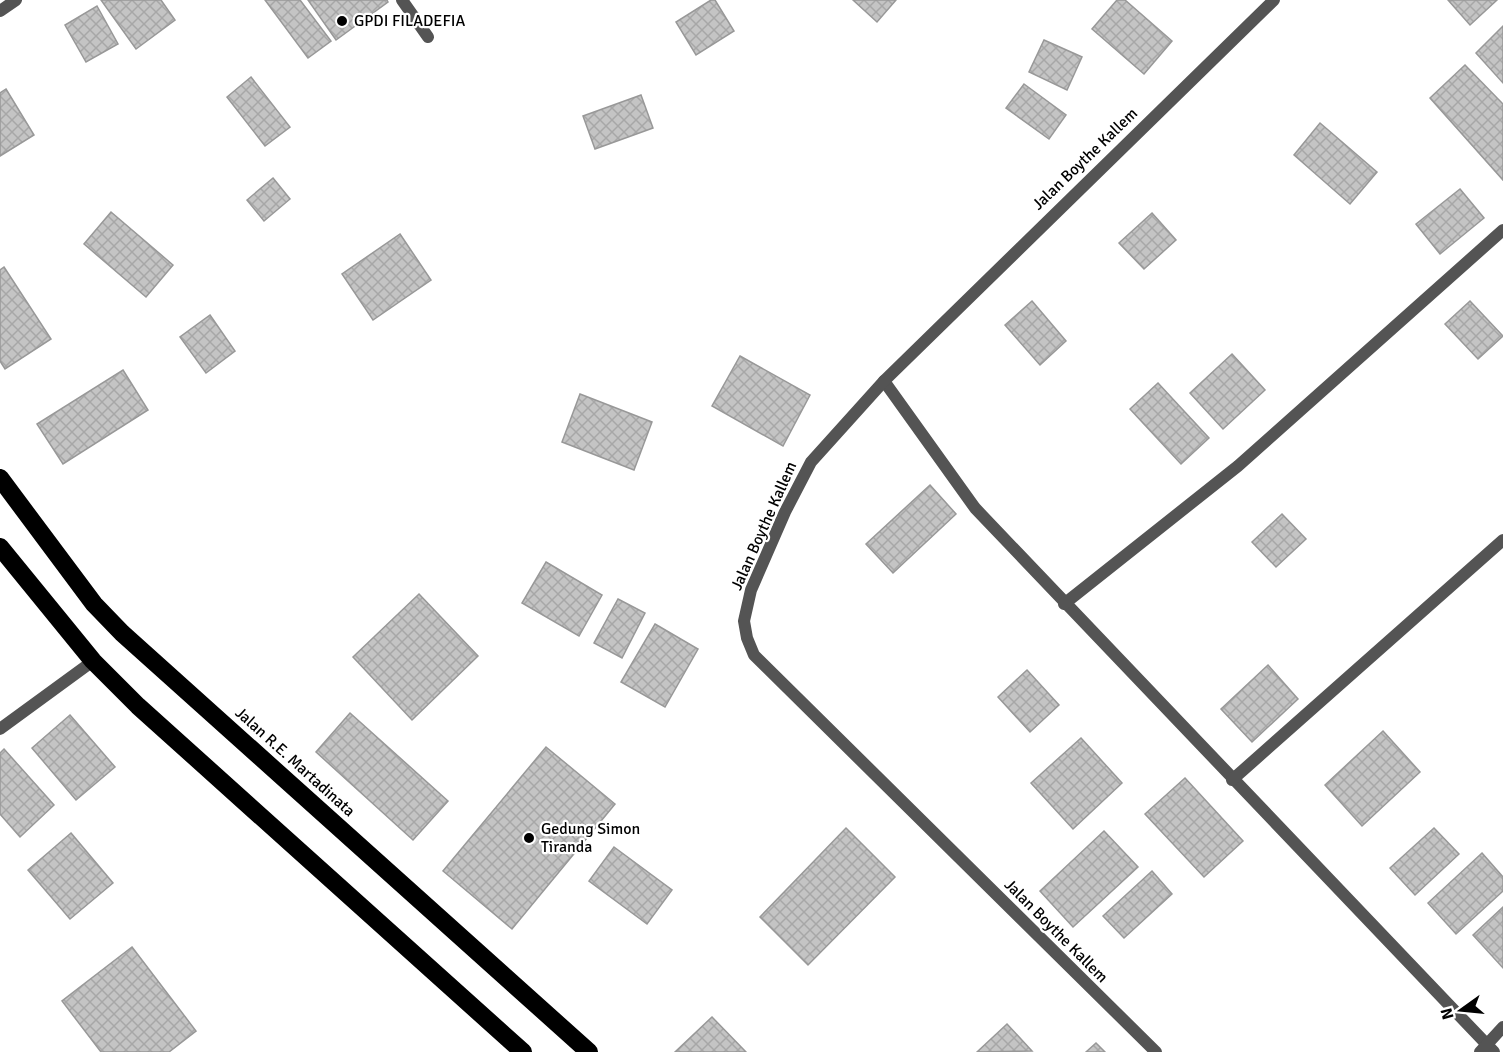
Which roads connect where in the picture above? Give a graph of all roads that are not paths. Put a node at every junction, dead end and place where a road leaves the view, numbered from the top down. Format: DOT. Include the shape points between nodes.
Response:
graph roads {
  1 [pos="16,0"];
  2 [pos="402,0"];
  3 [pos="1274,0"];
  4 [pos="0,11"];
  5 [pos="428,37"];
  6 [pos="1503,230"];
  7 [pos="884,381"];
  8 [pos="0,478"];
  9 [pos="1503,540"];
  10 [pos="0,547"];
  11 [pos="1064,604"];
  12 [pos="93,661"];
  13 [pos="0,729"];
  14 [pos="1232,780"];
  15 [pos="1503,1027"];
  16 [pos="1487,1049"];
  17 [pos="523,1052"];
  18 [pos="589,1052"];
  19 [pos="1156,1052"];
  1 -- 4 [label="street"];
  2 -- 5 [label="street"];
  3 -- 7 [label="street, Jalan Boythe Kallem"];
  6 -- 11 [label="street" via="1238,466"];
  7 -- 11 [label="street" via="975,508"];
  7 -- 19 [label="street, Jalan Boythe Kallem" via="811,462 751,590 745,611 747,638 754,655"];
  8 -- 18 [label="highway, Jalan R.E. Martadinata" via="94,604 122,633"];
  9 -- 14 [label="street"];
  10 -- 12 [label="highway"];
  11 -- 14 [label="street"];
  12 -- 13 [label="street"];
  12 -- 17 [label="highway" via="231,791"];
  14 -- 16 [label="street"];
  15 -- 16 [label="street"];
}
